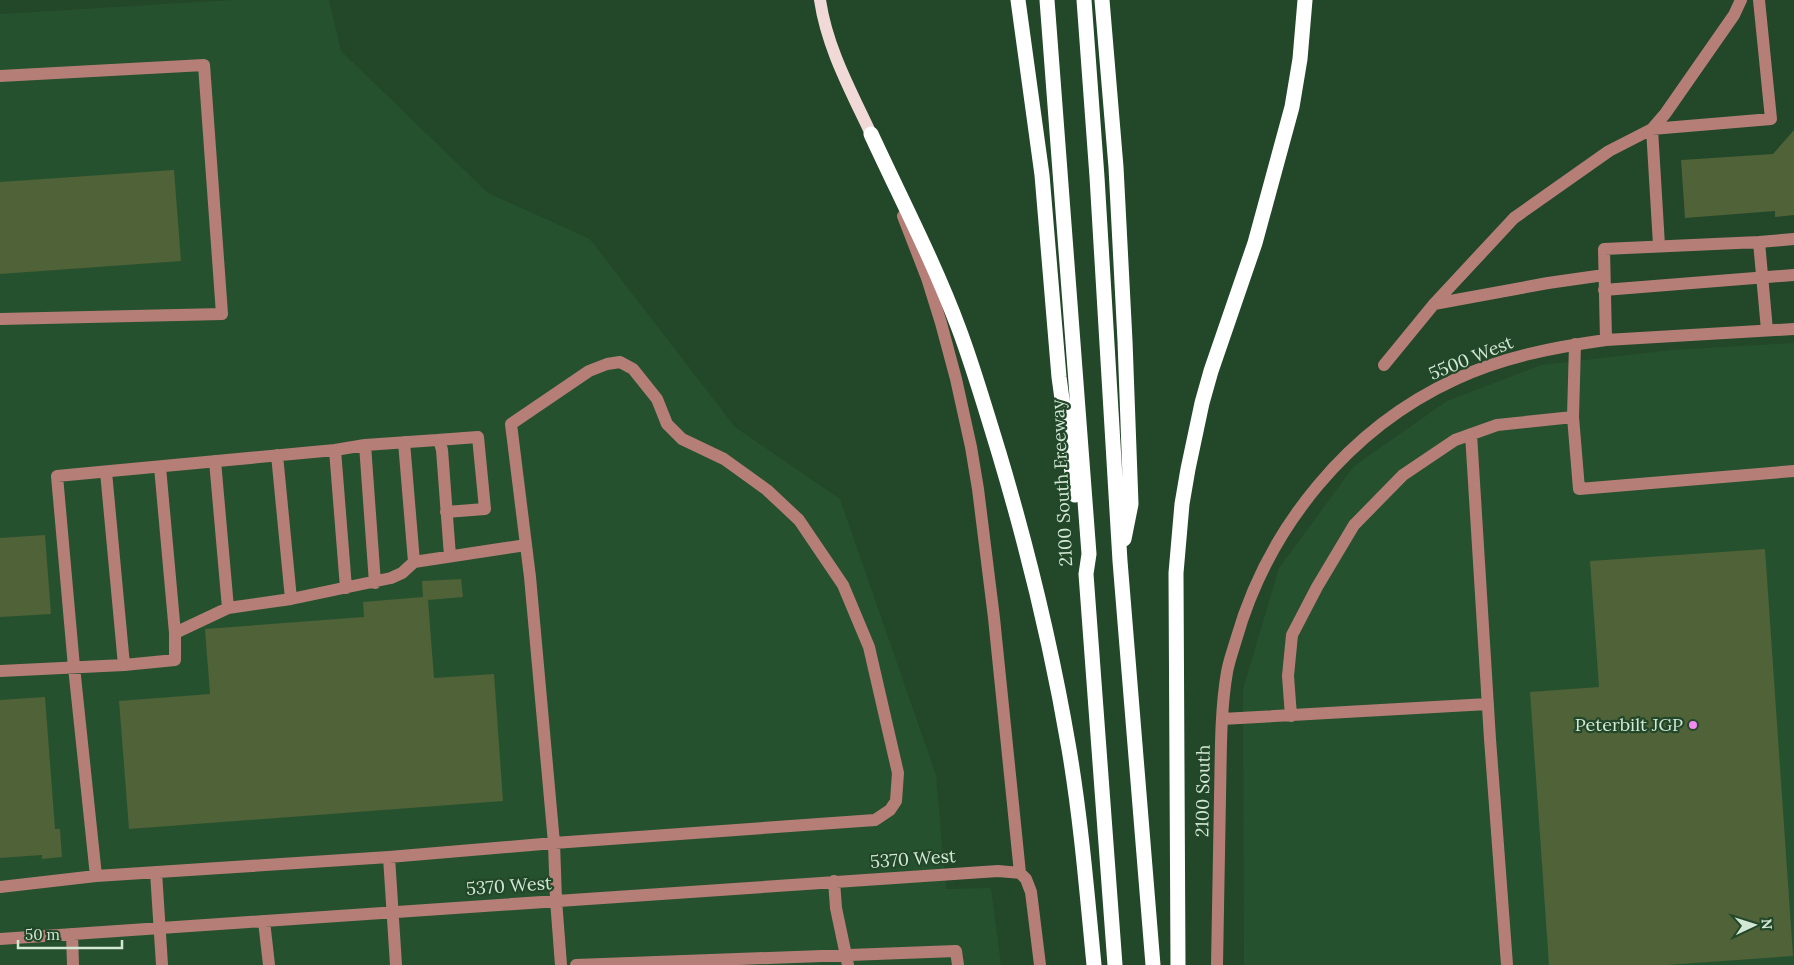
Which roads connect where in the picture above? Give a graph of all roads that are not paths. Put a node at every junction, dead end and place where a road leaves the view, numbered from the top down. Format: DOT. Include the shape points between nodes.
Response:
graph roads {
  1 [pos="820,0"];
  2 [pos="1018,0"];
  3 [pos="1047,0"];
  4 [pos="1084,0"];
  5 [pos="1102,0"];
  6 [pos="1305,0"];
  7 [pos="1741,0"];
  8 [pos="1759,0"];
  9 [pos="0,76"];
  10 [pos="1652,129"];
  11 [pos="871,134"];
  12 [pos="1794,239"];
  13 [pos="1759,242"];
  14 [pos="1659,245"];
  15 [pos="1604,275"];
  16 [pos="1794,275"];
  17 [pos="1761,278"];
  18 [pos="1604,290"];
  19 [pos="1434,304"];
  20 [pos="0,319"];
  21 [pos="1794,329"];
  22 [pos="1767,330"];
  23 [pos="1606,340"];
  24 [pos="1575,344"];
  25 [pos="1384,366"];
  26 [pos="1573,417"];
  27 [pos="1471,434"];
  28 [pos="437,440"];
  29 [pos="404,442"];
  30 [pos="365,445"];
  31 [pos="335,450"];
  32 [pos="277,455"];
  33 [pos="214,461"];
  34 [pos="160,467"];
  35 [pos="1794,471"];
  36 [pos="106,472"];
  37 [pos="446,512"];
  38 [pos="526,545"];
  39 [pos="450,556"];
  40 [pos="1120,560"];
  41 [pos="414,562"];
  42 [pos="1086,574"];
  43 [pos="375,582"];
  44 [pos="346,588"];
  45 [pos="292,599"];
  46 [pos="228,608"];
  47 [pos="1242,619"];
  48 [pos="175,633"];
  49 [pos="124,665"];
  50 [pos="74,667"];
  51 [pos="0,671"];
  52 [pos="1488,704"];
  53 [pos="1291,716"];
  54 [pos="1222,719"];
  55 [pos="554,843"];
  56 [pos="389,857"];
  57 [pos="156,872"];
  58 [pos="1020,873"];
  59 [pos="96,876"];
  60 [pos="834,881"];
  61 [pos="0,887"];
  62 [pos="556,900"];
  63 [pos="393,912"];
  64 [pos="264,920"];
  65 [pos="159,928"];
  66 [pos="72,934"];
  67 [pos="0,939"];
  68 [pos="847,960"];
  69 [pos="73,965"];
  70 [pos="162,965"];
  71 [pos="269,965"];
  72 [pos="396,965"];
  73 [pos="561,965"];
  74 [pos="576,965"];
  75 [pos="958,965"];
  76 [pos="1040,965"];
  77 [pos="1094,965"];
  78 [pos="1115,965"];
  79 [pos="1153,965"];
  80 [pos="1178,965"];
  81 [pos="1217,965"];
  82 [pos="1506,965"];
  1 -- 11 [label="main road" via="836,57"];
  2 -- 42 [label="highway" via="1042,175 1059,377"];
  3 -- 42 [label="highway, 2100 South Freeway" via="1089,554"];
  4 -- 40 [label="highway"];
  5 -- 40 [label="highway" via="1116,167 1131,504"];
  6 -- 80 [label="highway" via="1292,107 1255,243 1202,403 1182,504 1176,574"];
  7 -- 10 [label="street" via="1734,15"];
  8 -- 10 [label="street" via="1771,119"];
  9 -- 20 [label="street" via="204,65 222,314"];
  10 -- 14 [label="street"];
  10 -- 19 [label="street" via="1609,151 1514,218"];
  11 -- 58 [label="street" via="930,287 954,370 971,447 993,608"];
  11 -- 77 [label="highway" via="958,328 1023,533 1050,648 1069,750"];
  12 -- 13 [label="street"];
  13 -- 14 [label="street"];
  13 -- 17 [label="street"];
  14 -- 15 [label="street" via="1604,249"];
  15 -- 18 [label="street"];
  15 -- 19 [label="street"];
  16 -- 17 [label="street"];
  17 -- 18 [label="street"];
  17 -- 22 [label="street"];
  18 -- 23 [label="street"];
  19 -- 25 [label="street"];
  21 -- 22 [label="street, 5500 West"];
  22 -- 23 [label="street, 5500 West"];
  23 -- 24 [label="street, 5500 West"];
  24 -- 26 [label="street"];
  24 -- 47 [label="street, 5500 West" via="1502,361 1456,378 1383,423 1340,461 1305,501 1278,540"];
  26 -- 27 [label="street" via="1497,425"];
  26 -- 35 [label="street" via="1579,490"];
  27 -- 52 [label="street"];
  27 -- 53 [label="street" via="1455,440 1403,475 1351,528 1292,635 1288,676"];
  28 -- 29 [label="street"];
  28 -- 37 [label="street" via="442,450"];
  28 -- 37 [label="street" via="478,436 485,509"];
  29 -- 30 [label="street"];
  29 -- 41 [label="street"];
  30 -- 31 [label="street"];
  30 -- 43 [label="street"];
  31 -- 32 [label="street"];
  31 -- 44 [label="street"];
  32 -- 33 [label="street"];
  32 -- 45 [label="street"];
  33 -- 34 [label="street"];
  33 -- 46 [label="street"];
  34 -- 36 [label="street"];
  34 -- 48 [label="street"];
  36 -- 49 [label="street"];
  36 -- 50 [label="street" via="57,476"];
  37 -- 39 [label="street"];
  38 -- 39 [label="street"];
  38 -- 55 [label="street"];
  38 -- 55 [label="street" via="511,424 589,371 620,362 633,369 657,399 667,424 682,439 724,459 768,490 799,520 843,585 869,647 898,773 896,801 890,810 875,820"];
  39 -- 41 [label="street"];
  40 -- 79 [label="highway"];
  41 -- 43 [label="street" via="402,573"];
  42 -- 78 [label="highway, 2100 South Freeway"];
  43 -- 44 [label="street"];
  44 -- 45 [label="street"];
  45 -- 46 [label="street"];
  46 -- 48 [label="street"];
  47 -- 54 [label="street, 2100 South" via="1227,671"];
  48 -- 49 [label="street" via="175,660"];
  49 -- 50 [label="street"];
  50 -- 51 [label="street"];
  50 -- 59 [label="street"];
  52 -- 53 [label="street"];
  52 -- 82 [label="street"];
  53 -- 54 [label="street"];
  54 -- 81 [label="street, 2100 South"];
  55 -- 56 [label="street"];
  55 -- 62 [label="street"];
  56 -- 57 [label="street"];
  56 -- 63 [label="street"];
  57 -- 59 [label="street"];
  57 -- 65 [label="street"];
  58 -- 60 [label="street, 5370 West" via="998,871"];
  58 -- 76 [label="street" via="1031,892"];
  59 -- 61 [label="street"];
  60 -- 62 [label="street, 5370 West"];
  60 -- 68 [label="street"];
  62 -- 63 [label="street, 5370 West"];
  62 -- 73 [label="street"];
  63 -- 64 [label="street, 5370 West"];
  63 -- 72 [label="street"];
  64 -- 65 [label="street, 5370 West"];
  64 -- 71 [label="street"];
  65 -- 66 [label="street, 5370 West"];
  65 -- 70 [label="street"];
  66 -- 67 [label="street, 5370 West"];
  66 -- 69 [label="street"];
  68 -- 74 [label="street"];
  68 -- 75 [label="street" via="956,951"];
}
